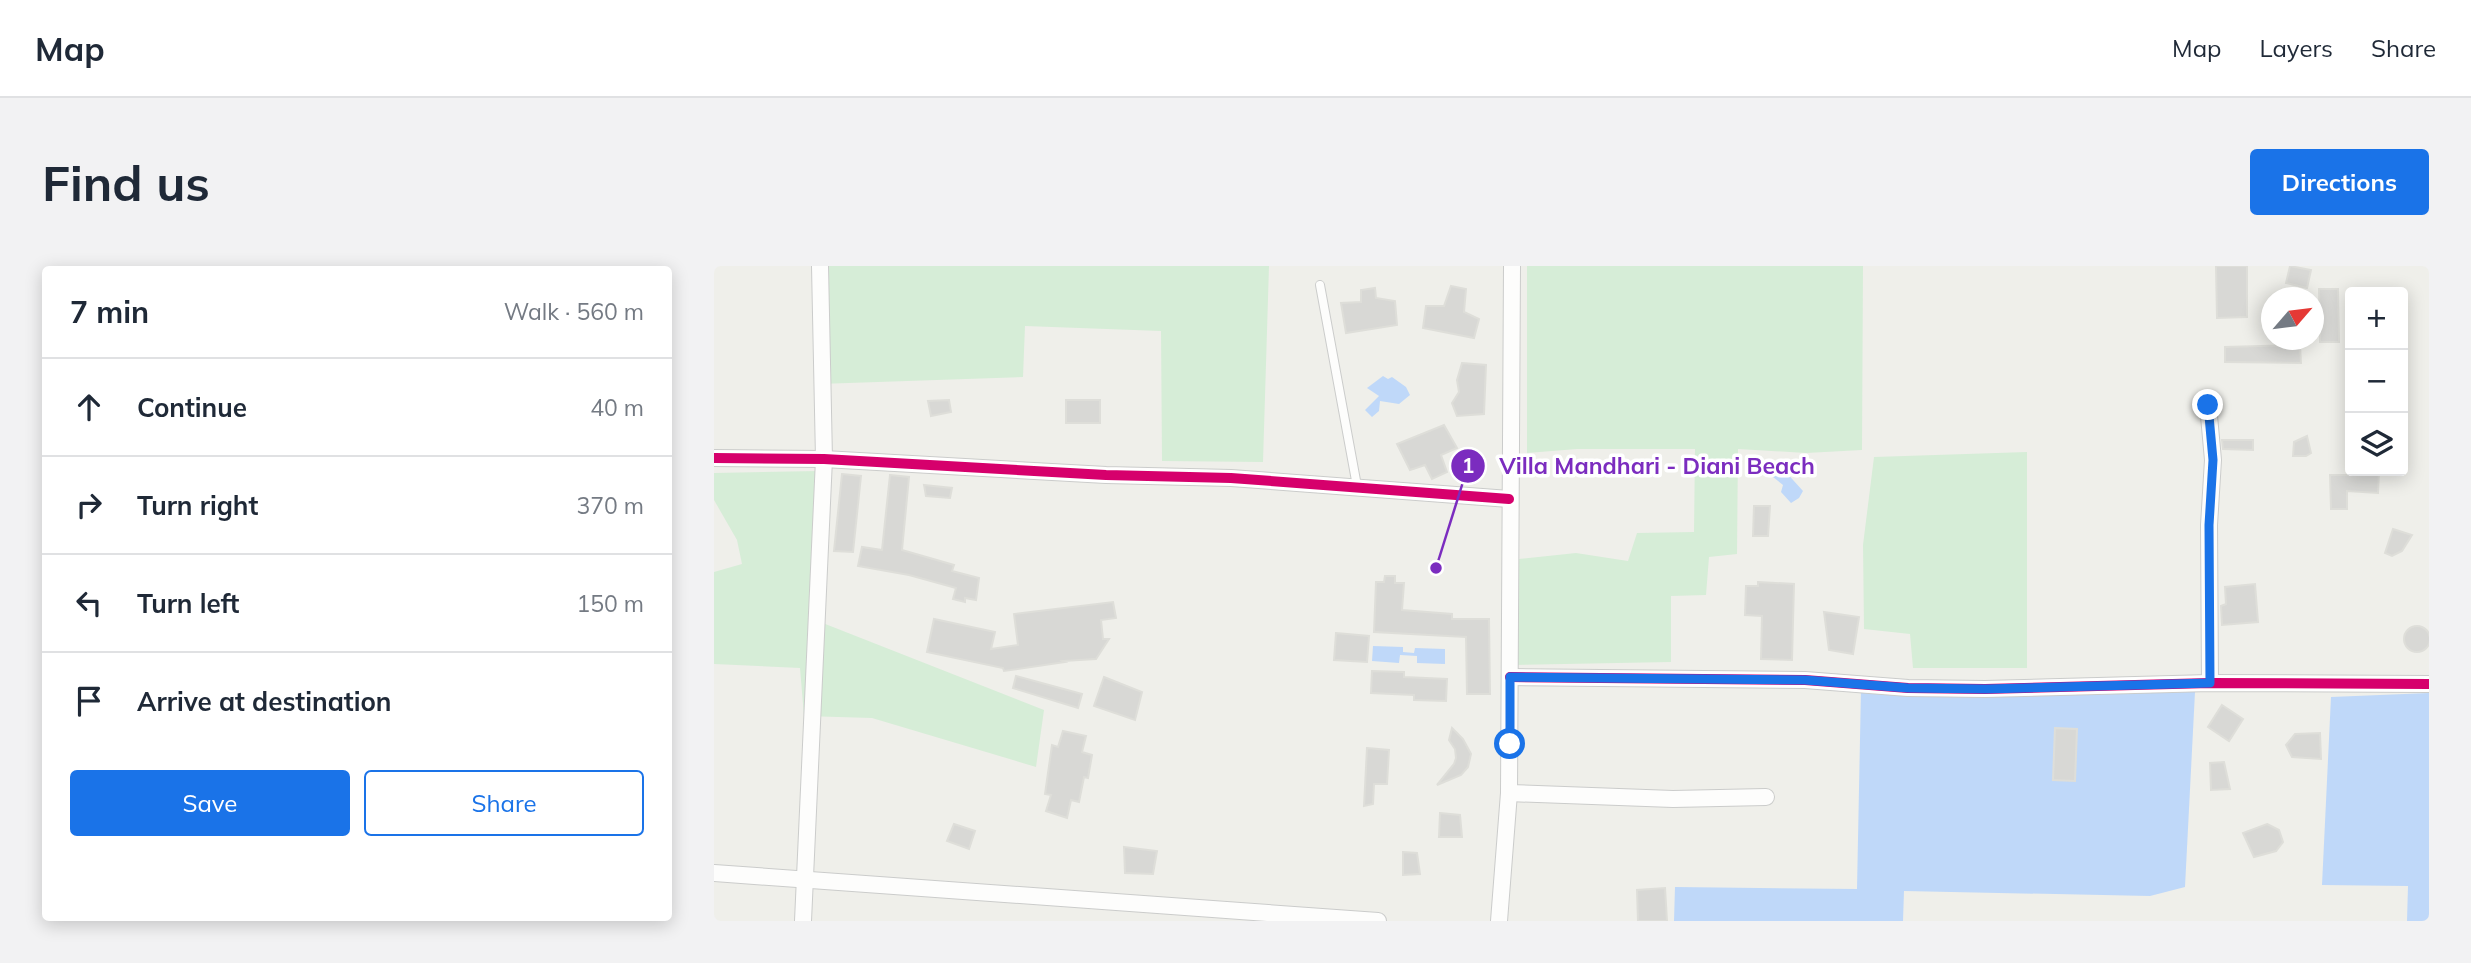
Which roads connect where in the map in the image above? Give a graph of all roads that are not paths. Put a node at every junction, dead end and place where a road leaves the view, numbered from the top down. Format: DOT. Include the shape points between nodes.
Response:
graph roads {
  1 [pos="820,266"];
  2 [pos="1512,266"];
  3 [pos="1320,285"];
  4 [pos="2208,405"];
  5 [pos="714,458"];
  6 [pos="824,459"];
  7 [pos="1357,486"];
  8 [pos="1509,499"];
  9 [pos="1510,677"];
  10 [pos="2210,683"];
  11 [pos="2429,684"];
  12 [pos="1509,793"];
  13 [pos="1766,797"];
  14 [pos="714,873"];
  15 [pos="805,878"];
  16 [pos="803,921"];
  17 [pos="1378,921"];
  18 [pos="1499,921"];
  1 -- 6 [label="street"];
  2 -- 8 [label="street"];
  3 -- 7 [label="lane"];
  4 -- 10 [label="street" via="2213,460"];
  5 -- 6 [label="street"];
  6 -- 7 [label="street"];
  6 -- 15 [label="street"];
  7 -- 8 [label="street"];
  8 -- 9 [label="street"];
  9 -- 10 [label="street" via="1779,679 1986,689"];
  9 -- 12 [label="street"];
  10 -- 11 [label="street"];
  12 -- 13 [label="street"];
  12 -- 18 [label="street"];
  14 -- 15 [label="street"];
  15 -- 16 [label="street"];
  15 -- 17 [label="street"];
}
